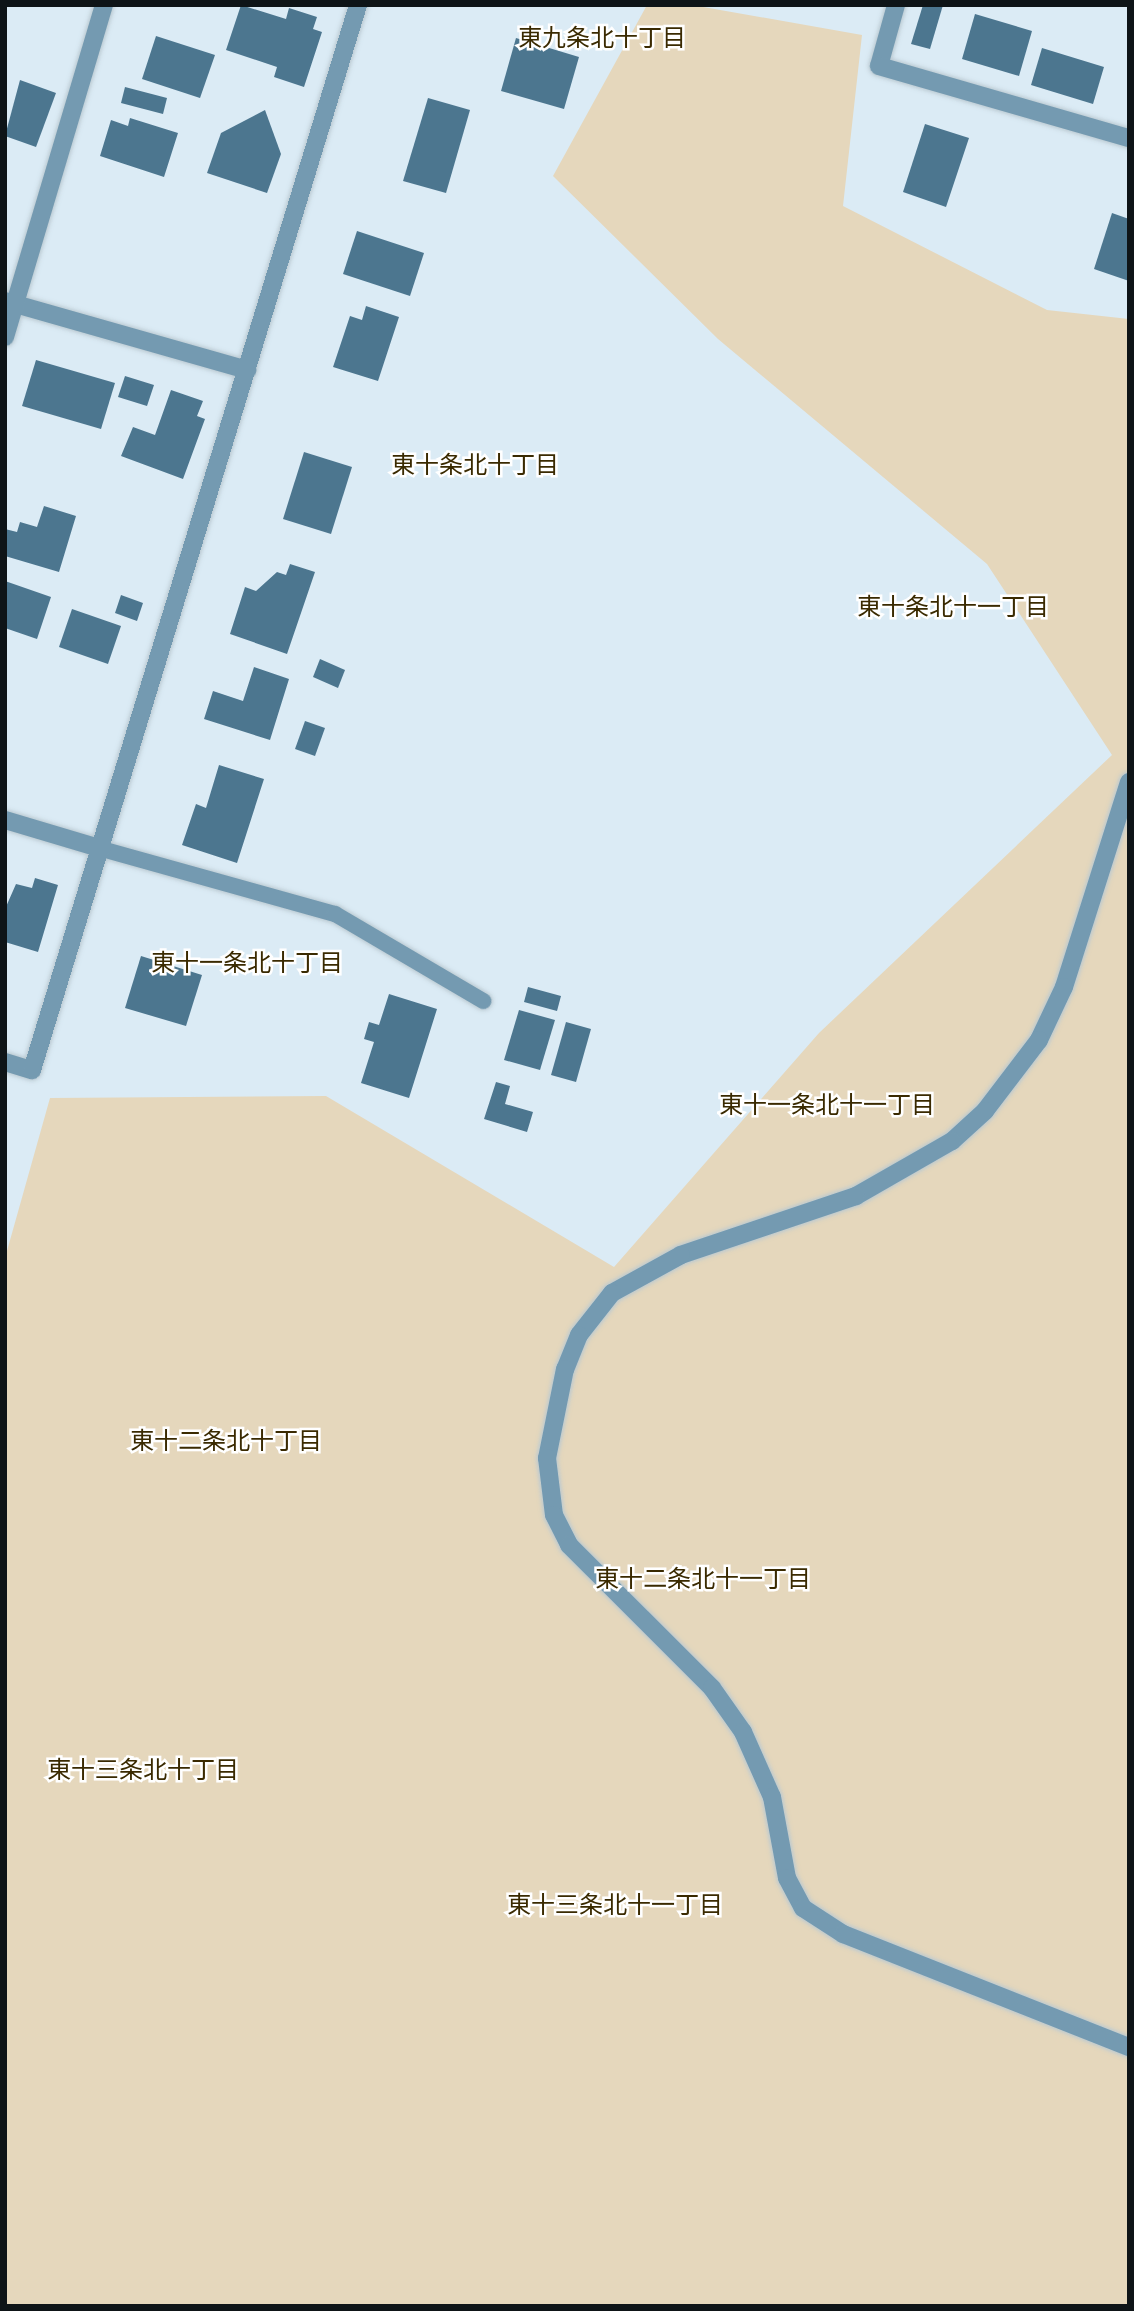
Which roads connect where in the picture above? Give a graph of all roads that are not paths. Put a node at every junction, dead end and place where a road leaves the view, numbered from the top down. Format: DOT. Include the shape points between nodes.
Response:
graph roads {
  1 [pos="104,5"];
  2 [pos="358,5"];
  3 [pos="896,5"];
  4 [pos="1129,138"];
  5 [pos="10,302"];
  6 [pos="5,337"];
  7 [pos="247,370"];
  8 [pos="1129,782"];
  9 [pos="5,820"];
  10 [pos="102,849"];
  11 [pos="483,1001"];
  12 [pos="5,1062"];
  13 [pos="1129,2047"];
  1 -- 5 [label="street"];
  2 -- 7 [label="street"];
  3 -- 4 [label="street" via="879,66"];
  5 -- 6 [label="street"];
  5 -- 7 [label="street"];
  7 -- 10 [label="street"];
  8 -- 13 [label="street" via="1063,987 1038,1040 985,1111 952,1141 856,1196 681,1255 612,1293 579,1335 565,1369 547,1458 554,1515 569,1545 712,1688 743,1732 772,1797 787,1878 803,1908 844,1934"];
  9 -- 10 [label="street"];
  10 -- 11 [label="lane" via="335,914"];
  10 -- 12 [label="street" via="32,1070"];
}
